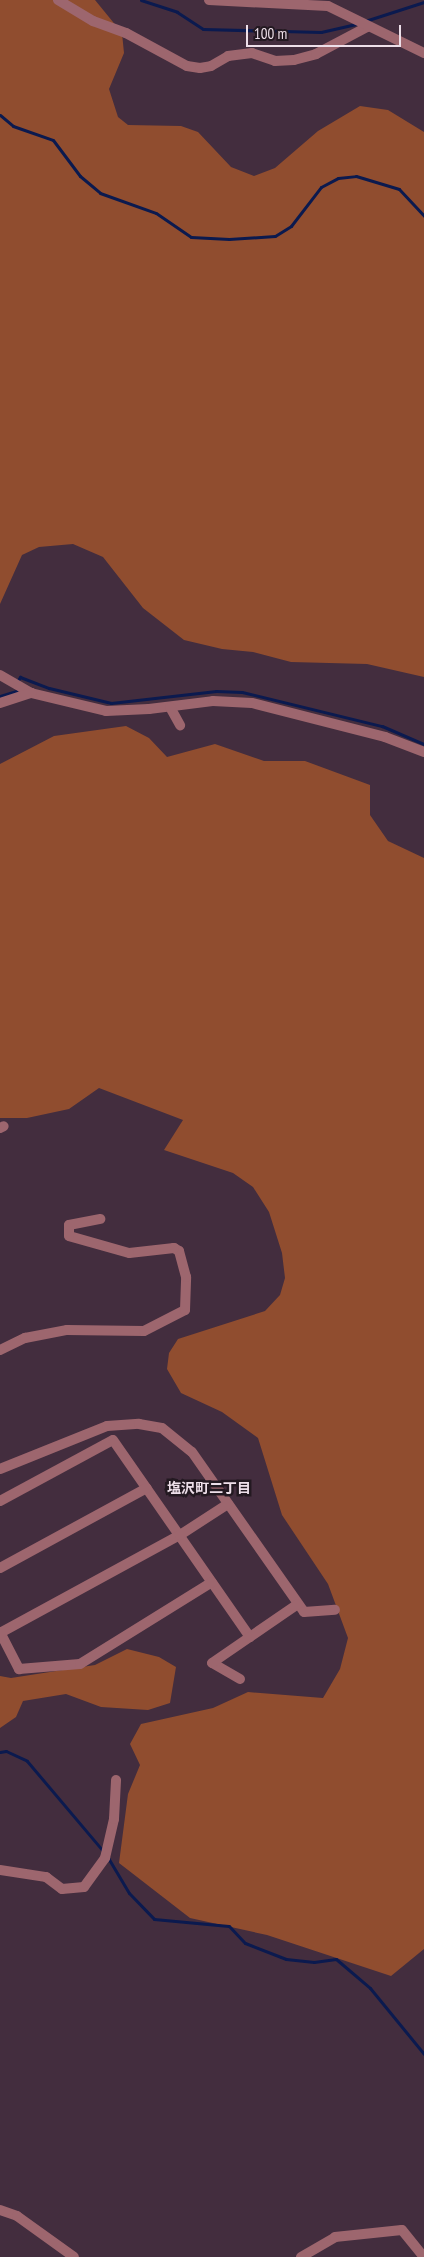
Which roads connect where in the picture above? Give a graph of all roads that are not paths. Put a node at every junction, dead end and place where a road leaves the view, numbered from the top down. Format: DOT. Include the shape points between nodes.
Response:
graph roads {
  1 [pos="58,0"];
  2 [pos="210,0"];
  3 [pos="366,26"];
  4 [pos="424,52"];
  5 [pos="0,675"];
  6 [pos="30,693"];
  7 [pos="0,703"];
  8 [pos="170,707"];
  9 [pos="180,726"];
  10 [pos="424,752"];
  11 [pos="100,1219"];
  12 [pos="0,1350"];
  13 [pos="0,1469"];
  14 [pos="147,1488"];
  15 [pos="0,1500"];
  16 [pos="228,1504"];
  17 [pos="180,1535"];
  18 [pos="0,1568"];
  19 [pos="212,1582"];
  20 [pos="298,1604"];
  21 [pos="335,1610"];
  22 [pos="0,1632"];
  23 [pos="250,1637"];
  24 [pos="240,1679"];
  25 [pos="116,1780"];
  26 [pos="0,1870"];
  27 [pos="0,2210"];
  28 [pos="74,2257"];
  29 [pos="301,2257"];
  30 [pos="424,2257"];
  1 -- 3 [label="street" via="93,21 126,33 187,66 200,68 228,56 252,53 275,62 294,60 316,54"];
  2 -- 3 [label="street" via="313,5 355,17"];
  3 -- 4 [label="street"];
  5 -- 6 [label="street"];
  6 -- 7 [label="street"];
  6 -- 8 [label="street" via="106,711"];
  8 -- 9 [label="street"];
  8 -- 10 [label="street" via="213,701 252,703 339,724"];
  11 -- 12 [label="street" via="69,1225 69,1236 128,1253 174,1248 179,1251 186,1277 185,1310 144,1331 67,1330 25,1338"];
  13 -- 16 [label="street" via="107,1426 152,1425 162,1428 192,1452"];
  14 -- 15 [label="street" via="112,1440"];
  14 -- 17 [label="street"];
  14 -- 18 [label="street"];
  16 -- 17 [label="street"];
  16 -- 20 [label="street"];
  17 -- 19 [label="street"];
  17 -- 22 [label="street"];
  19 -- 22 [label="street" via="80,1664 19,1669"];
  19 -- 23 [label="street"];
  20 -- 21 [label="street" via="304,1612"];
  20 -- 23 [label="street"];
  23 -- 24 [label="street" via="212,1663"];
  25 -- 26 [label="street" via="114,1819 105,1858 84,1888 62,1889 46,1877"];
  27 -- 28 [label="street" via="17,2216"];
  29 -- 30 [label="street" via="335,2237 402,2230"];
}
